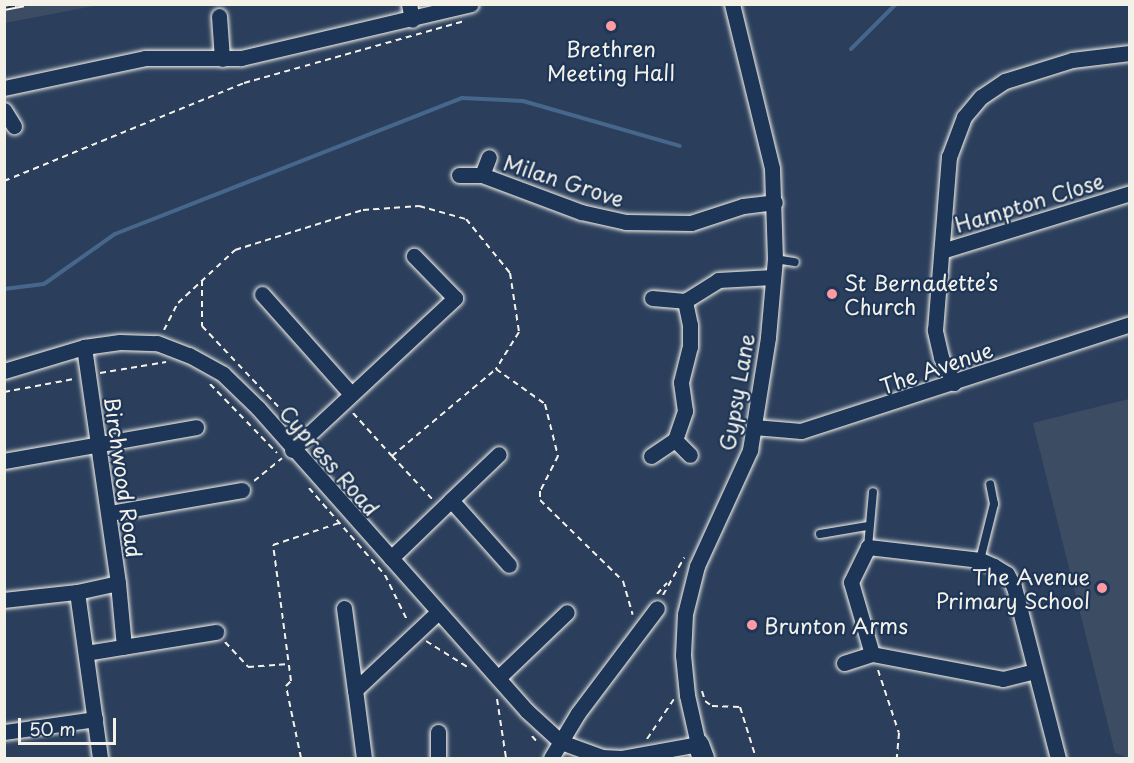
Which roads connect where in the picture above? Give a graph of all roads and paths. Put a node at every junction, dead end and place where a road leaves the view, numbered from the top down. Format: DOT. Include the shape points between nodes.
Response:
graph roads {
  1 [pos="732,4"];
  2 [pos="471,11"];
  3 [pos="411,12"];
  4 [pos="219,16"];
  5 [pos="1130,53"];
  6 [pos="222,59"];
  7 [pos="4,88"];
  8 [pos="4,110"];
  9 [pos="14,126"];
  10 [pos="489,156"];
  11 [pos="459,175"];
  12 [pos="482,175"];
  13 [pos="4,181"];
  14 [pos="1130,193"];
  15 [pos="775,202"];
  16 [pos="942,251"];
  17 [pos="414,256"];
  18 [pos="775,259"];
  19 [pos="795,262"];
  20 [pos="773,278"];
  21 [pos="202,280"];
  22 [pos="262,294"];
  23 [pos="652,298"];
  24 [pos="685,301"];
  25 [pos="1130,324"];
  26 [pos="157,343"];
  27 [pos="84,347"];
  28 [pos="173,361"];
  29 [pos="496,369"];
  30 [pos="4,371"];
  31 [pos="88,375"];
  32 [pos="202,376"];
  33 [pos="954,383"];
  34 [pos="4,392"];
  35 [pos="347,398"];
  36 [pos="288,417"];
  37 [pos="196,427"];
  38 [pos="754,428"];
  39 [pos="675,440"];
  40 [pos="99,446"];
  41 [pos="287,454"];
  42 [pos="499,454"];
  43 [pos="690,455"];
  44 [pos="392,456"];
  45 [pos="651,456"];
  46 [pos="4,461"];
  47 [pos="290,466"];
  48 [pos="304,482"];
  49 [pos="990,484"];
  50 [pos="242,490"];
  51 [pos="873,492"];
  52 [pos="446,505"];
  53 [pos="109,513"];
  54 [pos="346,521"];
  55 [pos="868,526"];
  56 [pos="820,534"];
  57 [pos="868,547"];
  58 [pos="687,555"];
  59 [pos="391,558"];
  60 [pos="980,560"];
  61 [pos="509,565"];
  62 [pos="118,583"];
  63 [pos="77,592"];
  64 [pos="4,600"];
  65 [pos="344,608"];
  66 [pos="657,608"];
  67 [pos="438,612"];
  68 [pos="567,612"];
  69 [pos="641,629"];
  70 [pos="216,632"];
  71 [pos="414,635"];
  72 [pos="124,646"];
  73 [pos="86,653"];
  74 [pos="872,654"];
  75 [pos="844,663"];
  76 [pos="289,664"];
  77 [pos="1034,671"];
  78 [pos="477,676"];
  79 [pos="498,678"];
  80 [pos="355,690"];
  81 [pos="95,719"];
  82 [pos="4,732"];
  83 [pos="438,732"];
  84 [pos="561,742"];
  85 [pos="700,751"];
  86 [pos="100,759"];
  87 [pos="301,759"];
  88 [pos="364,759"];
  89 [pos="438,759"];
  90 [pos="506,759"];
  91 [pos="551,759"];
  92 [pos="897,759"];
  93 [pos="1058,759"];
  1 -- 15 [label="street, Gypsy Lane" via="761,117"];
  2 -- 3 [label="street"];
  2 -- 13 [label="path" via="443,30 244,83"];
  3 -- 6 [label="street"];
  4 -- 6 [label="street"];
  5 -- 16 [label="street" via="1072,60 1005,81 981,97 954,136"];
  6 -- 7 [label="street" via="145,58"];
  8 -- 9 [label="street"];
  10 -- 12 [label="street, Milan Grove"];
  11 -- 12 [label="street, Milan Grove"];
  12 -- 15 [label="street, Milan Grove" via="581,212 626,222 691,223 743,206"];
  14 -- 16 [label="street, Hampton Close"];
  15 -- 18 [label="street, Gypsy Lane"];
  16 -- 33 [label="street" via="935,330 941,357"];
  17 -- 35 [label="street" via="455,298"];
  18 -- 19 [label="lane"];
  18 -- 20 [label="street, Gypsy Lane"];
  20 -- 24 [label="street" via="718,280"];
  20 -- 38 [label="street, Gypsy Lane"];
  21 -- 26 [label="path" via="178,303"];
  21 -- 29 [label="path" via="235,250 363,210 419,206 466,219 510,273 519,332"];
  21 -- 36 [label="path" via="202,326"];
  22 -- 35 [label="street"];
  23 -- 24 [label="street"];
  24 -- 39 [label="street" via="690,347 681,382 685,411"];
  25 -- 33 [label="street, The Avenue"];
  26 -- 27 [label="street, Cypress Road" via="120,342"];
  26 -- 41 [label="street, Cypress Road" via="223,374"];
  27 -- 30 [label="street, Cypress Road"];
  27 -- 31 [label="street, Birchwood Road"];
  28 -- 31 [label="path"];
  29 -- 44 [label="path"];
  29 -- 69 [label="path" via="545,404 558,456 540,492 540,500 623,581 634,620"];
  31 -- 34 [label="path" via="50,386"];
  31 -- 40 [label="street, Birchwood Road"];
  32 -- 41 [label="path"];
  33 -- 38 [label="street, The Avenue" via="801,432"];
  35 -- 41 [label="street"];
  35 -- 44 [label="path"];
  37 -- 40 [label="street"];
  38 -- 85 [label="street, Gypsy Lane" via="743,472 697,566 686,614 684,665"];
  39 -- 43 [label="street"];
  39 -- 45 [label="street"];
  40 -- 46 [label="street"];
  40 -- 53 [label="street, Birchwood Road"];
  41 -- 47 [label="path"];
  41 -- 50 [label="path"];
  41 -- 54 [label="street, Cypress Road"];
  42 -- 52 [label="street"];
  44 -- 52 [label="path"];
  48 -- 54 [label="path"];
  49 -- 60 [label="lane" via="994,504"];
  50 -- 53 [label="street"];
  51 -- 55 [label="lane"];
  52 -- 59 [label="street"];
  52 -- 61 [label="street"];
  53 -- 62 [label="street, Birchwood Road"];
  54 -- 59 [label="street, Cypress Road"];
  54 -- 71 [label="path" via="385,575"];
  54 -- 76 [label="path" via="273,545"];
  55 -- 56 [label="lane"];
  55 -- 57 [label="lane"];
  57 -- 60 [label="street"];
  57 -- 74 [label="street" via="851,582"];
  58 -- 66 [label="path" via="669,580"];
  59 -- 67 [label="street, Cypress Road"];
  60 -- 77 [label="street" via="1006,574 1014,586"];
  62 -- 63 [label="street, Birchwood Road"];
  62 -- 72 [label="street"];
  63 -- 64 [label="street, Birchwood Road"];
  63 -- 73 [label="street"];
  65 -- 80 [label="street"];
  66 -- 69 [label="street"];
  67 -- 71 [label="street"];
  67 -- 79 [label="street, Cypress Road"];
  68 -- 79 [label="street"];
  69 -- 84 [label="street"];
  70 -- 72 [label="street"];
  70 -- 76 [label="path" via="248,667"];
  71 -- 78 [label="path"];
  71 -- 80 [label="street"];
  72 -- 73 [label="street"];
  73 -- 81 [label="street"];
  74 -- 75 [label="street"];
  74 -- 77 [label="street" via="1003,679"];
  74 -- 92 [label="path" via="899,733"];
  76 -- 87 [label="path" via="291,681 286,686"];
  77 -- 93 [label="street"];
  79 -- 84 [label="street, Cypress Road"];
  79 -- 90 [label="path" via="496,696"];
  80 -- 88 [label="street"];
  81 -- 82 [label="street"];
  81 -- 86 [label="street"];
  83 -- 89 [label="street"];
  84 -- 85 [label="street, Gypsy Lane" via="602,757"];
  84 -- 91 [label="street"];
}
